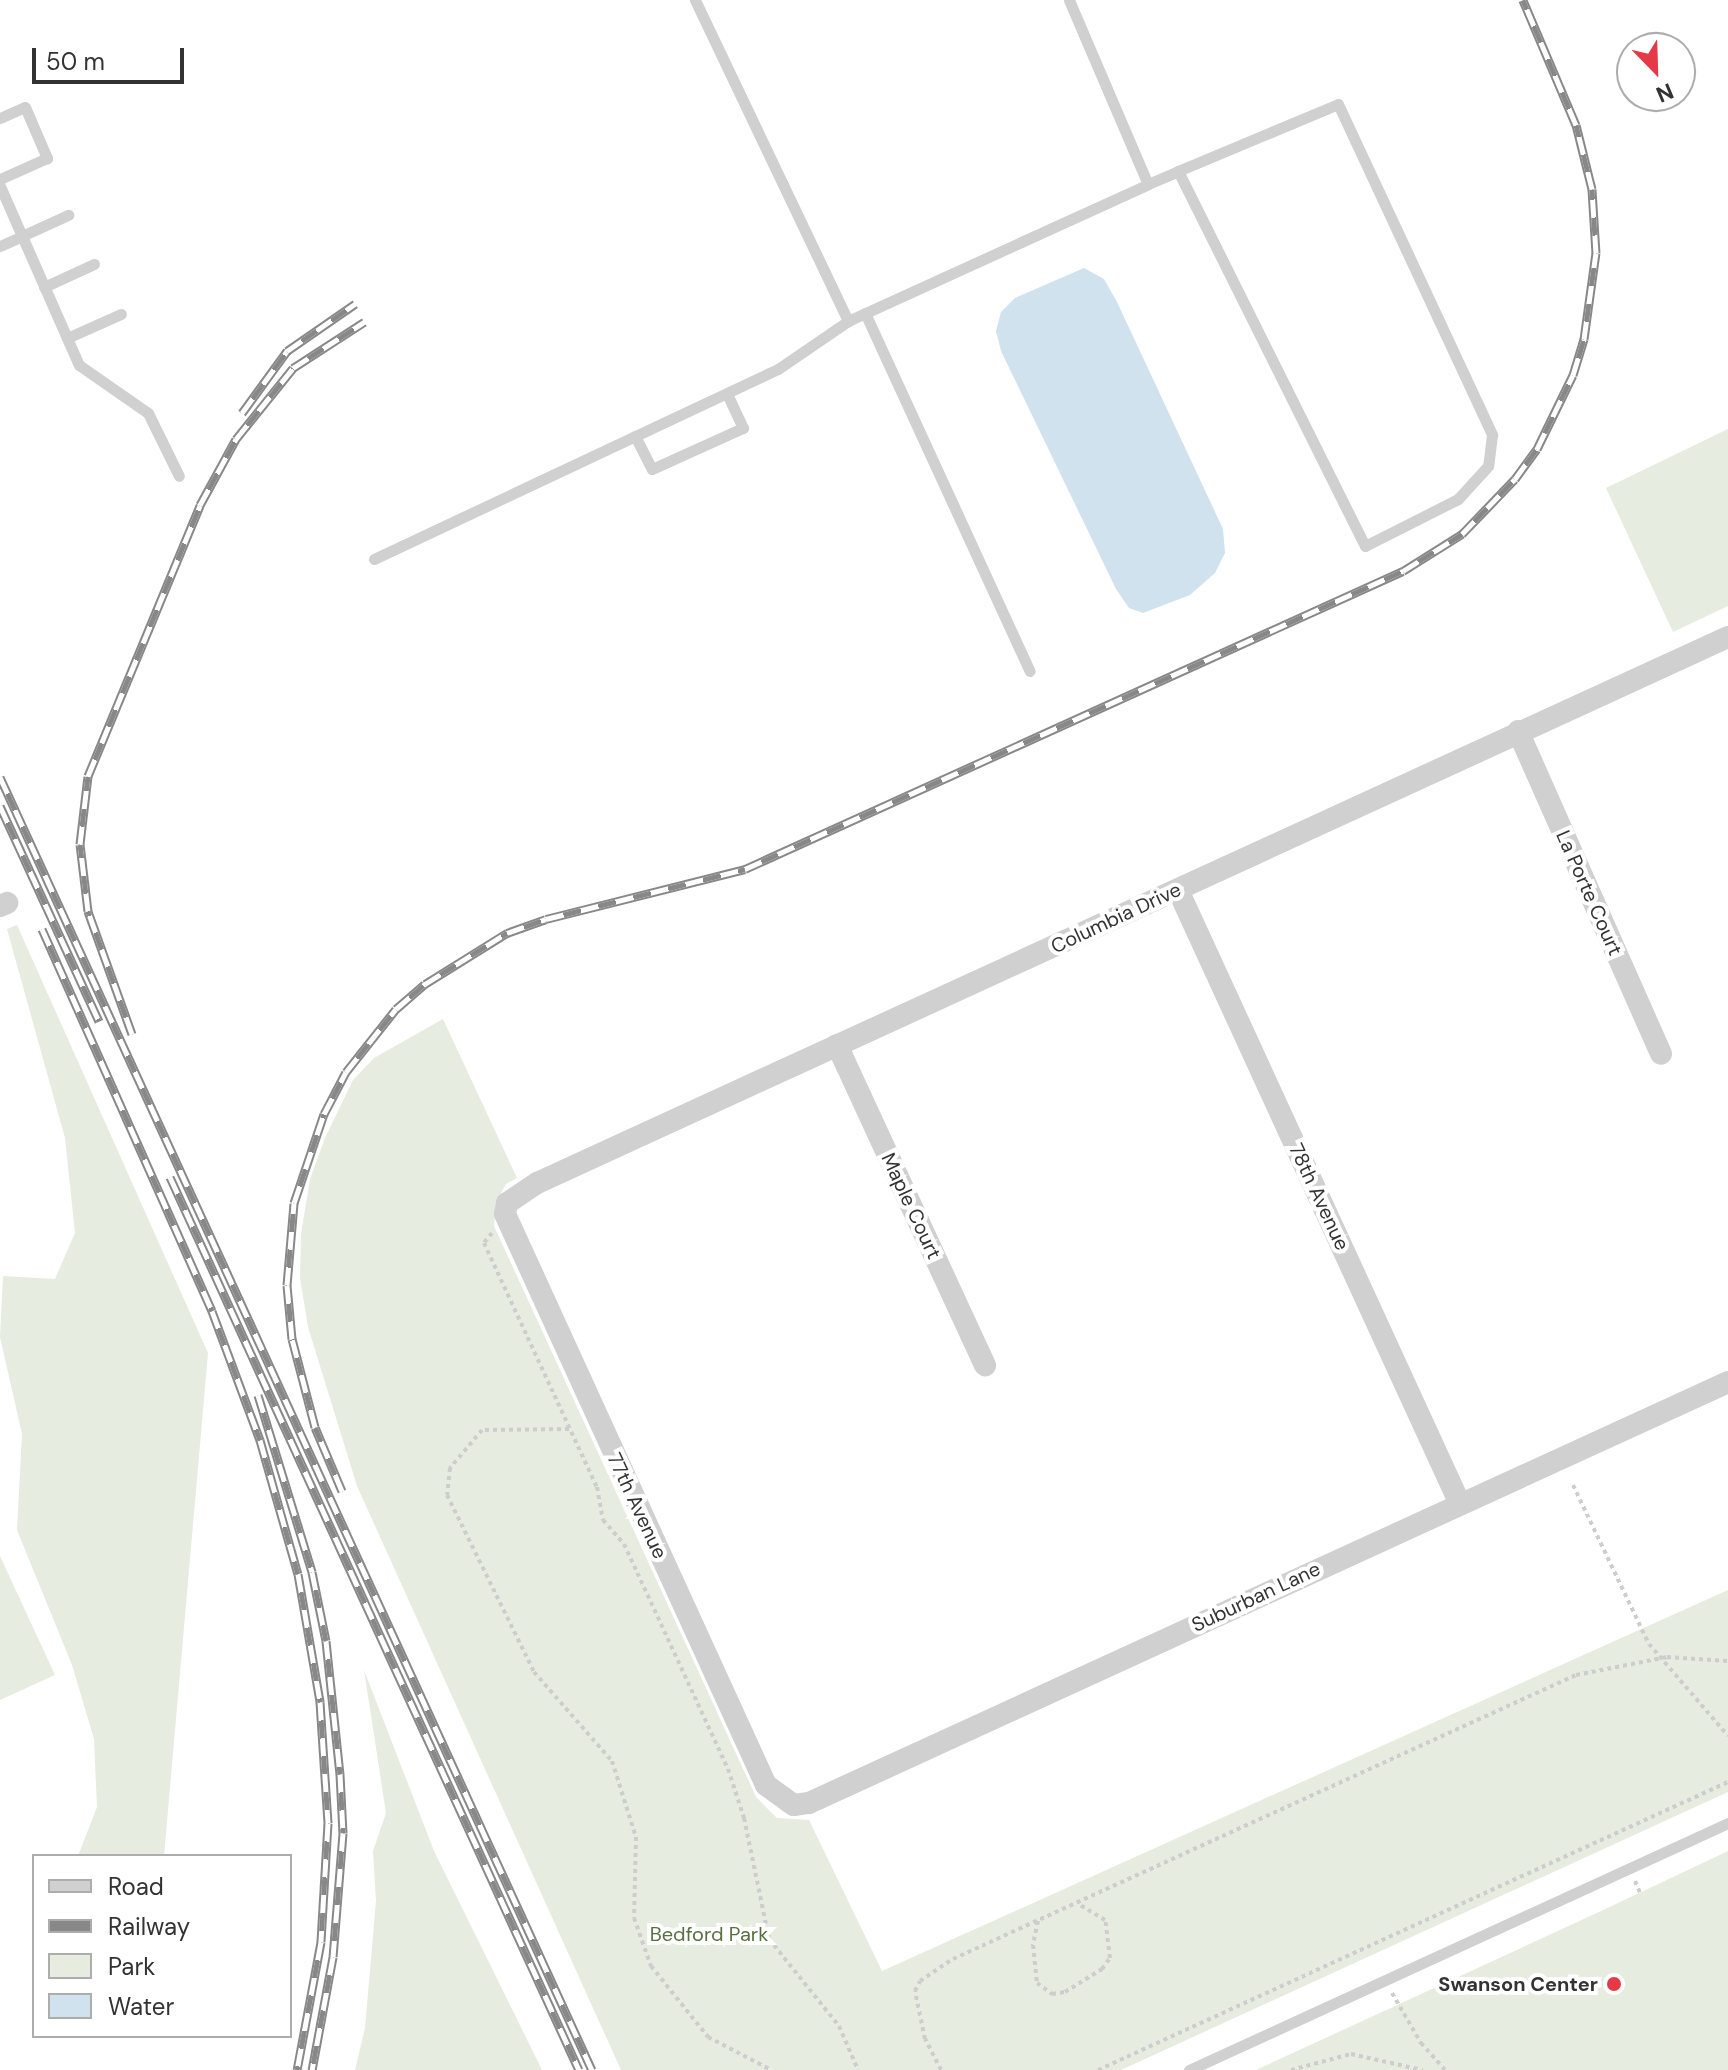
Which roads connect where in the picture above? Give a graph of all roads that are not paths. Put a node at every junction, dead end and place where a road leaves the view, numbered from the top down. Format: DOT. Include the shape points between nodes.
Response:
graph roads {
  1 [pos="695,0"];
  2 [pos="1069,0"];
  3 [pos="0,118"];
  4 [pos="1178,171"];
  5 [pos="0,179"];
  6 [pos="1148,184"];
  7 [pos="0,186"];
  8 [pos="68,215"];
  9 [pos="22,236"];
  10 [pos="0,246"];
  11 [pos="94,264"];
  12 [pos="44,287"];
  13 [pos="865,313"];
  14 [pos="121,314"];
  15 [pos="848,321"];
  16 [pos="67,338"];
  17 [pos="727,393"];
  18 [pos="635,436"];
  19 [pos="179,476"];
  20 [pos="374,559"];
  21 [pos="1728,637"];
  22 [pos="1030,671"];
  23 [pos="1518,731"];
  24 [pos="1178,890"];
  25 [pos="837,1045"];
  26 [pos="1661,1054"];
  27 [pos="507,1203"];
  28 [pos="985,1366"];
  29 [pos="1728,1382"];
  30 [pos="1460,1504"];
  31 [pos="783,1801"];
  32 [pos="1728,1823"];
  33 [pos="1189,2070"];
  1 -- 15 [label="lane"];
  2 -- 6 [label="lane"];
  3 -- 5 [label="lane" via="25,107 47,158"];
  4 -- 4 [label="lane" via="1338,104 1492,435 1488,466 1458,499 1365,546"];
  4 -- 6 [label="lane"];
  6 -- 13 [label="lane"];
  7 -- 9 [label="lane"];
  8 -- 9 [label="lane"];
  9 -- 10 [label="lane"];
  9 -- 12 [label="lane"];
  11 -- 12 [label="lane"];
  12 -- 16 [label="lane"];
  13 -- 15 [label="lane"];
  13 -- 22 [label="lane"];
  14 -- 16 [label="lane"];
  15 -- 17 [label="lane" via="778,369"];
  16 -- 19 [label="lane" via="79,365 148,413"];
  17 -- 18 [label="lane"];
  17 -- 18 [label="lane" via="743,428 652,469"];
  18 -- 20 [label="lane"];
  21 -- 23 [label="street, Columbia Drive"];
  23 -- 24 [label="street, Columbia Drive"];
  23 -- 26 [label="street, La Porte Court"];
  24 -- 25 [label="street, Columbia Drive"];
  24 -- 30 [label="street, 78th Avenue"];
  25 -- 27 [label="street, Columbia Drive" via="537,1183"];
  25 -- 28 [label="street, Maple Court"];
  27 -- 31 [label="street, 77th Avenue" via="509,1231 766,1785"];
  29 -- 30 [label="street, Suburban Lane"];
  30 -- 31 [label="street, Suburban Lane" via="809,1803"];
  32 -- 33 [label="lane"];
}
